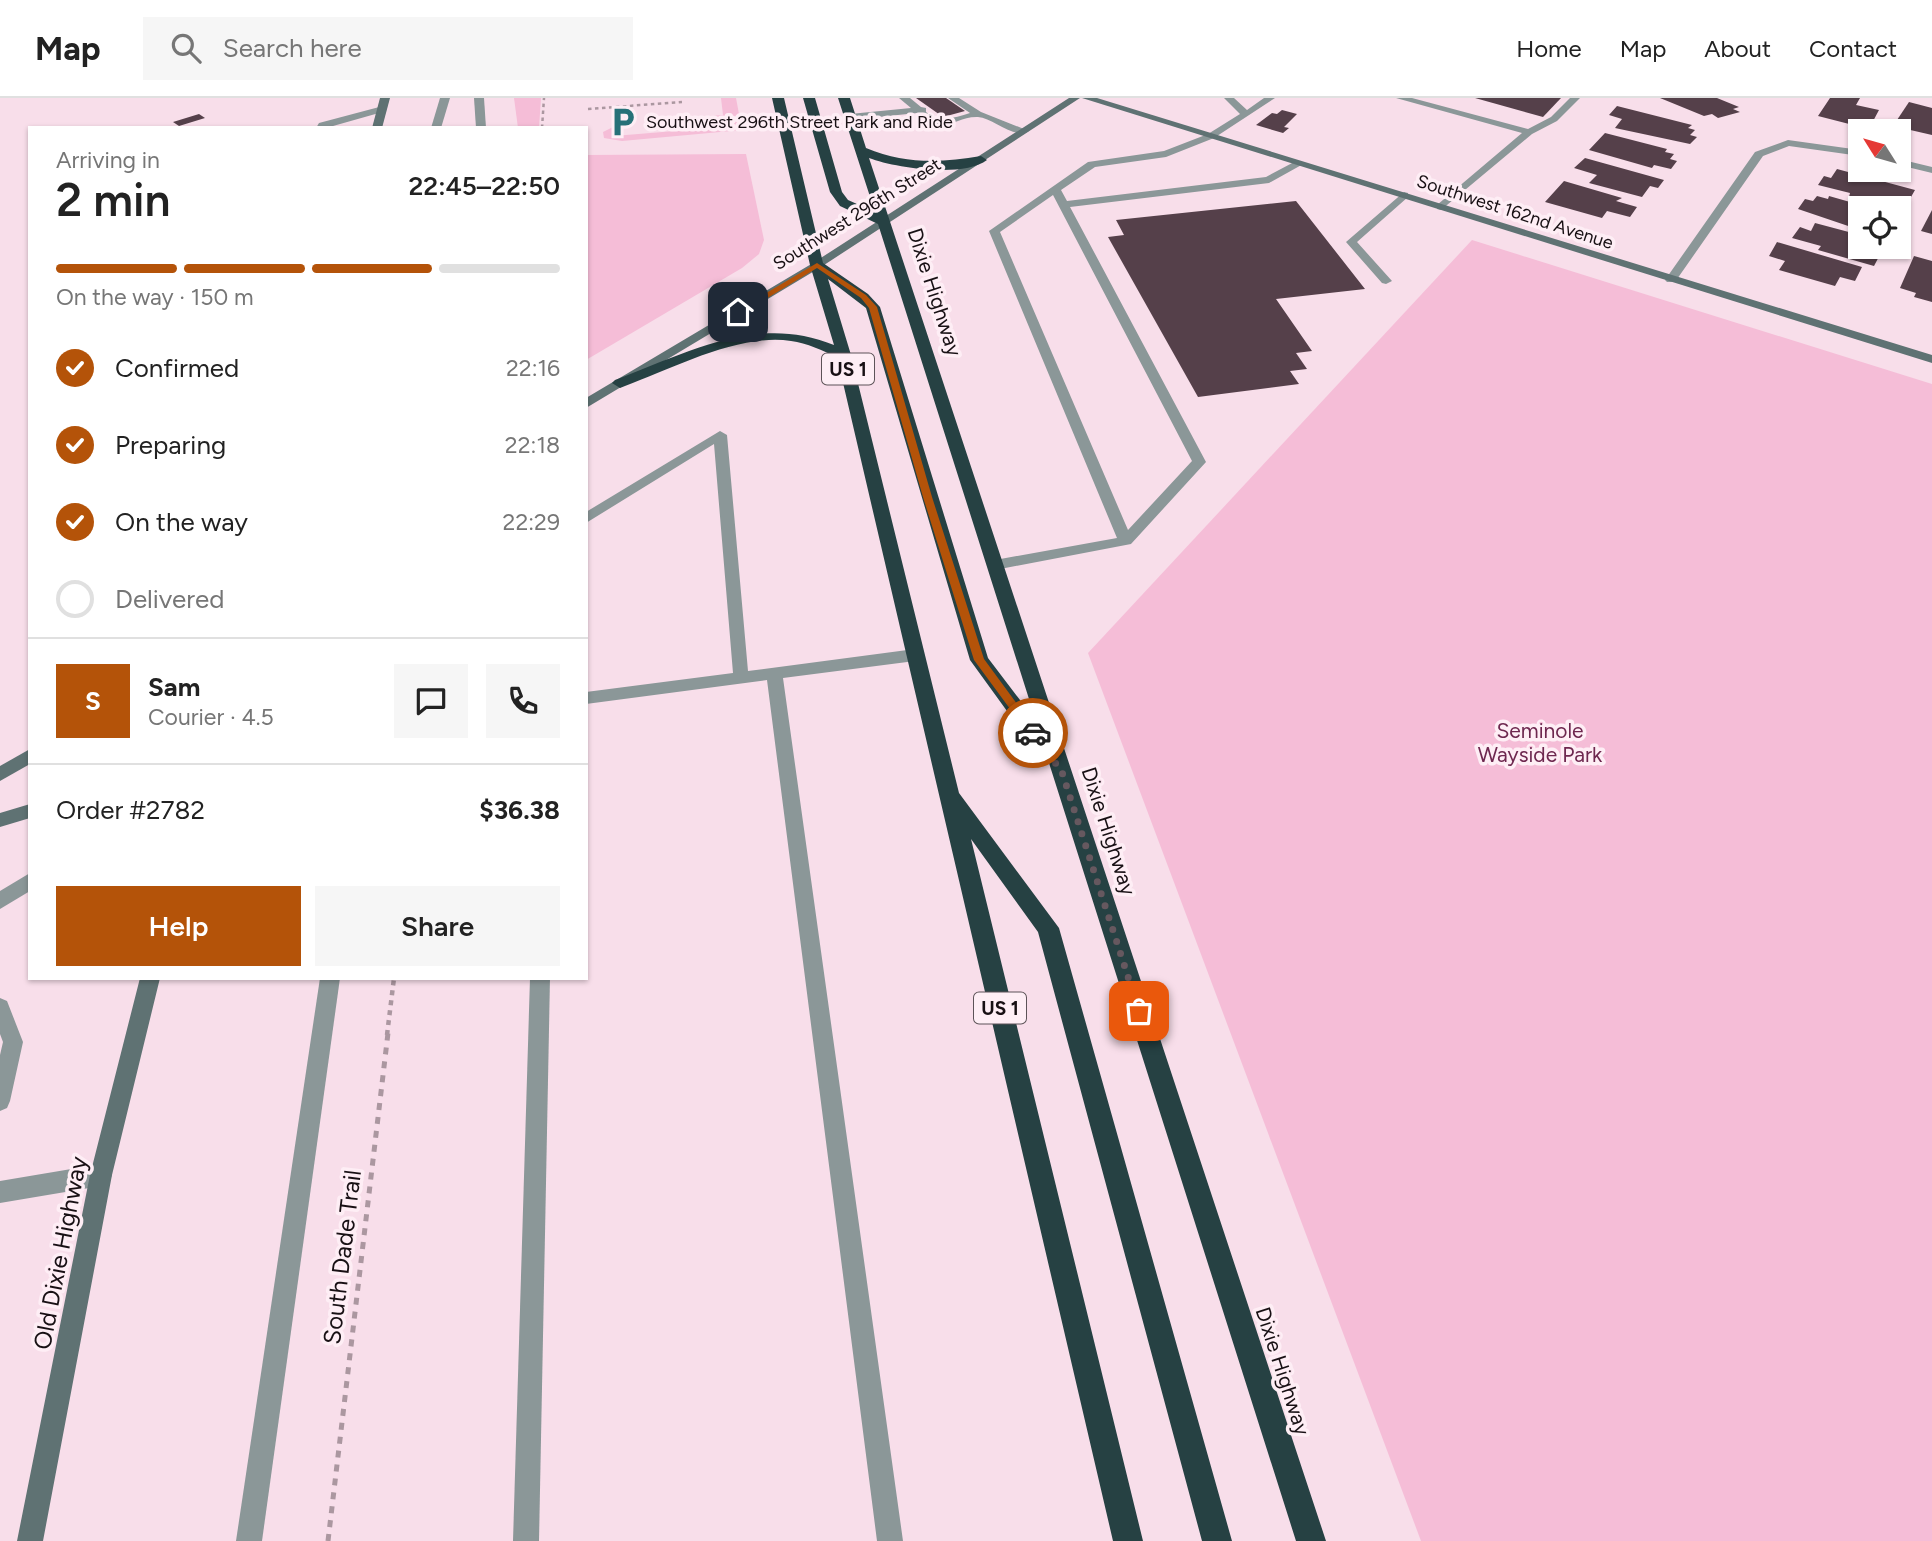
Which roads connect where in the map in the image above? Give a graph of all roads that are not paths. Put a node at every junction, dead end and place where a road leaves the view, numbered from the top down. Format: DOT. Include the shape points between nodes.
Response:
graph roads {
  1 [pos="445,98"];
  2 [pos="479,98"];
  3 [pos="778,98"];
  4 [pos="809,98"];
  5 [pos="844,98"];
  6 [pos="904,98"];
  7 [pos="1075,98"];
  8 [pos="1087,98"];
  9 [pos="1229,98"];
  10 [pos="1270,98"];
  11 [pos="1401,98"];
  12 [pos="1575,98"];
  13 [pos="955,101"];
  14 [pos="384,103"];
  15 [pos="930,108"];
  16 [pos="919,111"];
  17 [pos="978,114"];
  18 [pos="1246,115"];
  19 [pos="850,117"];
  20 [pos="322,126"];
  21 [pos="378,126"];
  22 [pos="437,126"];
  23 [pos="481,126"];
  24 [pos="1024,131"];
  25 [pos="1529,132"];
  26 [pos="1211,136"];
  27 [pos="861,150"];
  28 [pos="1848,151"];
  29 [pos="981,160"];
  30 [pos="1300,163"];
  31 [pos="1911,165"];
  32 [pos="1932,170"];
  33 [pos="1055,189"];
  34 [pos="1404,195"];
  35 [pos="1064,205"];
  36 [pos="1441,207"];
  37 [pos="885,222"];
  38 [pos="817,265"];
  39 [pos="1671,280"];
  40 [pos="1386,281"];
  41 [pos="844,355"];
  42 [pos="1932,359"];
  43 [pos="620,383"];
  44 [pos="588,403"];
  45 [pos="588,518"];
  46 [pos="1126,541"];
  47 [pos="995,565"];
  48 [pos="915,655"];
  49 [pos="774,673"];
  50 [pos="741,678"];
  51 [pos="588,698"];
  52 [pos="28,756"];
  53 [pos="1062,772"];
  54 [pos="0,774"];
  55 [pos="947,792"];
  56 [pos="28,812"];
  57 [pos="0,820"];
  58 [pos="28,882"];
  59 [pos="0,901"];
  60 [pos="149,980"];
  61 [pos="330,980"];
  62 [pos="540,980"];
  63 [pos="0,1007"];
  64 [pos="0,1101"];
  65 [pos="100,1175"];
  66 [pos="0,1192"];
  67 [pos="30,1541"];
  68 [pos="249,1541"];
  69 [pos="526,1541"];
  70 [pos="890,1541"];
  71 [pos="1128,1541"];
  72 [pos="1217,1541"];
  73 [pos="1311,1541"];
  1 -- 22 [label="street"];
  2 -- 23 [label="street"];
  3 -- 38 [label="highway, US 1"];
  4 -- 37 [label="highway" via="836,192 844,203"];
  5 -- 19 [label="highway, Dixie Highway"];
  6 -- 16 [label="street"];
  7 -- 24 [label="street, Southwest 296th Street"];
  8 -- 26 [label="street, Southwest 162nd Avenue"];
  9 -- 18 [label="street"];
  10 -- 18 [label="street"];
  11 -- 25 [label="street"];
  12 -- 25 [label="street"];
  13 -- 17 [label="street"];
  14 -- 20 [label="street"];
  14 -- 21 [label="street"];
  15 -- 16 [label="street"];
  16 -- 17 [label="street" via="930,120 950,122"];
  16 -- 19 [label="street"];
  17 -- 24 [label="street"];
  18 -- 26 [label="street"];
  19 -- 27 [label="highway, Dixie Highway"];
  24 -- 29 [label="street, Southwest 296th Street"];
  25 -- 36 [label="street"];
  26 -- 30 [label="street, Southwest 162nd Avenue"];
  26 -- 33 [label="street" via="1166,154 1092,164"];
  27 -- 29 [label="highway" via="910,167"];
  27 -- 37 [label="highway, Dixie Highway"];
  28 -- 39 [label="street" via="1788,142 1759,154"];
  29 -- 37 [label="street, Southwest 296th Street"];
  30 -- 34 [label="street, Southwest 162nd Avenue"];
  30 -- 35 [label="street" via="1269,180"];
  31 -- 32 [label="street"];
  33 -- 35 [label="street"];
  33 -- 46 [label="street" via="994,231"];
  34 -- 36 [label="street, Southwest 162nd Avenue"];
  34 -- 40 [label="street" via="1351,242"];
  35 -- 46 [label="street" via="1199,462"];
  36 -- 39 [label="street, Southwest 162nd Avenue"];
  37 -- 38 [label="street, Southwest 296th Street"];
  37 -- 47 [label="highway, Dixie Highway"];
  38 -- 41 [label="highway, US 1"];
  38 -- 43 [label="street, Southwest 296th Street"];
  38 -- 53 [label="highway" via="873,307 979,660"];
  39 -- 42 [label="street, Southwest 162nd Avenue"];
  41 -- 43 [label="highway" via="810,341 769,336 736,341"];
  41 -- 48 [label="highway, US 1"];
  43 -- 44 [label="street, Southwest 296th Street"];
  45 -- 50 [label="street" via="720,435"];
  46 -- 47 [label="street"];
  47 -- 53 [label="highway, Dixie Highway"];
  48 -- 49 [label="street"];
  48 -- 55 [label="highway, US 1"];
  49 -- 50 [label="street"];
  49 -- 70 [label="street"];
  50 -- 51 [label="street"];
  52 -- 54 [label="street"];
  53 -- 73 [label="highway, Dixie Highway"];
  55 -- 71 [label="highway, US 1"];
  55 -- 72 [label="highway" via="1048,928"];
  56 -- 57 [label="street"];
  58 -- 59 [label="street"];
  60 -- 65 [label="street, Old Dixie Highway"];
  61 -- 68 [label="street"];
  62 -- 69 [label="street"];
  63 -- 64 [label="street" via="13,1042"];
  65 -- 66 [label="street"];
  65 -- 67 [label="street, Old Dixie Highway"];
}
